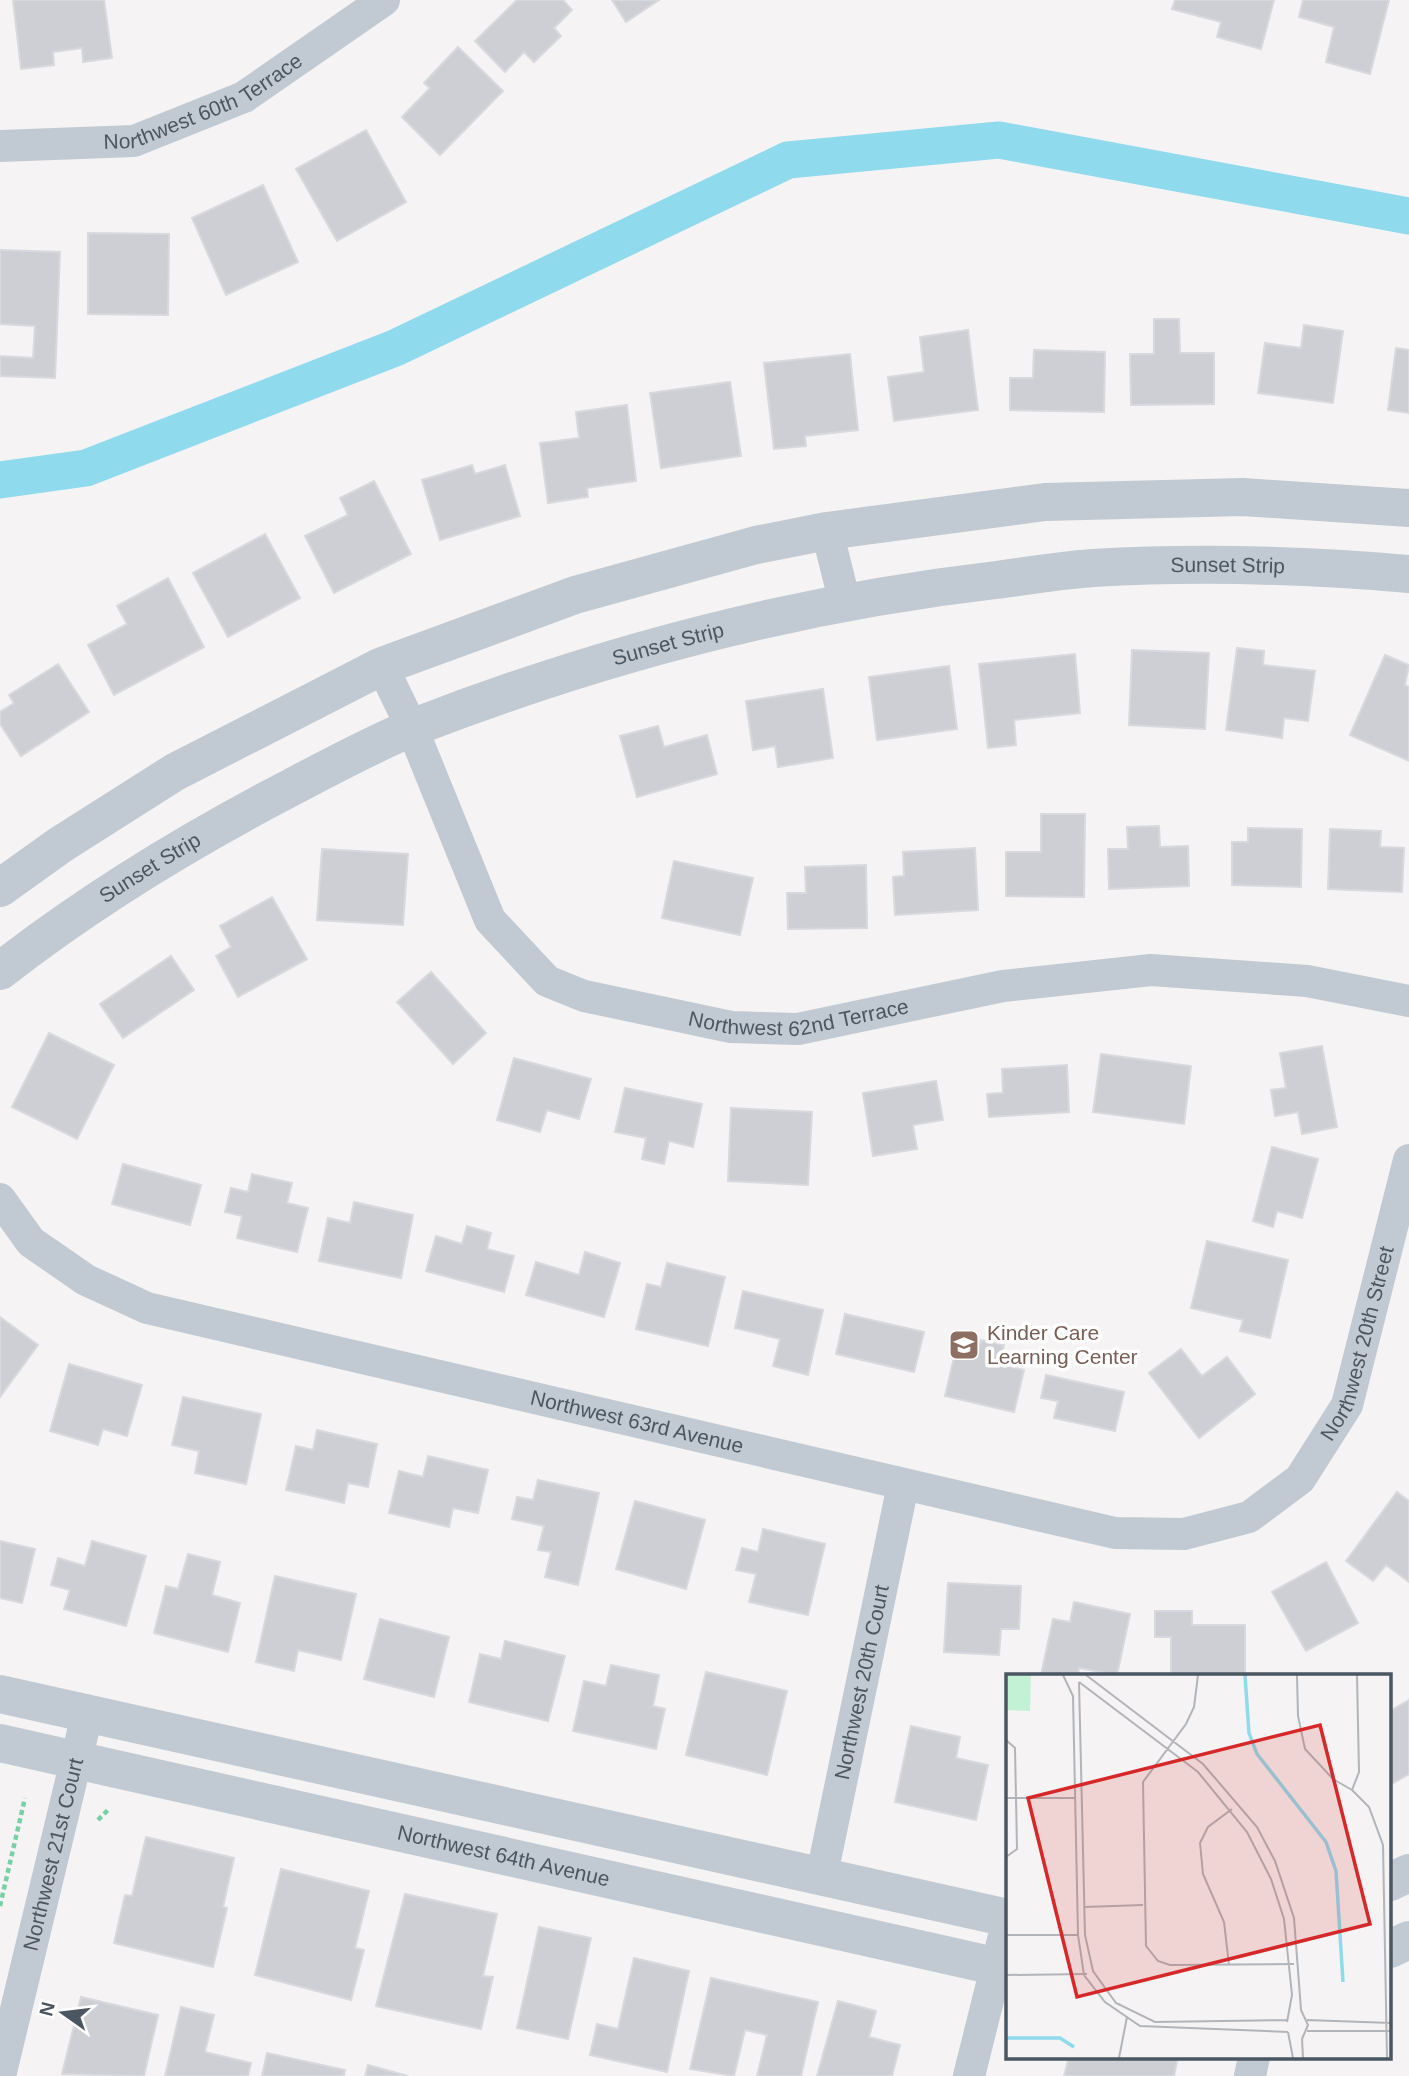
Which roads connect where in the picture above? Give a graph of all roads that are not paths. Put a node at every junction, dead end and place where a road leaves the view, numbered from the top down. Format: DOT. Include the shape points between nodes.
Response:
graph roads {
  1 [pos="384,0"];
  2 [pos="0,146"];
  3 [pos="1409,509"];
  4 [pos="827,531"];
  5 [pos="1409,574"];
  6 [pos="845,603"];
  7 [pos="382,666"];
  8 [pos="412,728"];
  9 [pos="0,888"];
  10 [pos="0,971"];
  11 [pos="1409,1001"];
  12 [pos="1409,1160"];
  13 [pos="0,1199"];
  14 [pos="1300,1479"];
  15 [pos="903,1485"];
  16 [pos="0,1694"];
  17 [pos="87,1715"];
  18 [pos="0,1743"];
  19 [pos="76,1761"];
  20 [pos="1409,1873"];
  21 [pos="821,1879"];
  22 [pos="1392,1881"];
  23 [pos="1006,1919"];
  24 [pos="1006,1935"];
  25 [pos="1409,1940"];
  26 [pos="1392,1948"];
  27 [pos="1002,1968"];
  28 [pos="1254,2058"];
  29 [pos="0,2076"];
  30 [pos="969,2076"];
  31 [pos="1250,2076"];
  1 -- 2 [label="street, Northwest 60th Terrace" via="244,97 134,141"];
  3 -- 4 [label="street" via="1242,497 1045,502"];
  4 -- 6 [label="street"];
  4 -- 7 [label="street" via="756,545 575,595"];
  5 -- 6 [label="street, Sunset Strip" via="1230,566 1092,568"];
  6 -- 8 [label="street, Sunset Strip" via="777,615 589,666"];
  7 -- 8 [label="street, Northwest 62nd Terrace"];
  7 -- 9 [label="street" via="175,772"];
  8 -- 10 [label="street, Sunset Strip" via="214,827 107,893"];
  8 -- 11 [label="street, Northwest 62nd Terrace" via="491,920 547,981 584,996 731,1027 798,1029 1003,986 1151,970 1307,981"];
  12 -- 14 [label="street, Northwest 20th Street" via="1347,1405"];
  13 -- 15 [label="street, Northwest 63rd Avenue" via="32,1242 86,1280 147,1308"];
  14 -- 15 [label="street, Northwest 63rd Avenue" via="1249,1517 1184,1534 1115,1533"];
  15 -- 21 [label="street, Northwest 20th Court"];
  16 -- 17 [label="street"];
  17 -- 19 [label="street, Northwest 21st Court"];
  17 -- 21 [label="street"];
  18 -- 19 [label="street, Northwest 64th Avenue"];
  19 -- 27 [label="street, Northwest 64th Avenue"];
  19 -- 29 [label="street, Northwest 21st Court"];
  20 -- 22 [label="street"];
  21 -- 23 [label="street"];
  24 -- 27 [label="street"];
  25 -- 26 [label="street"];
  27 -- 30 [label="street"];
  28 -- 31 [label="street"];
}
